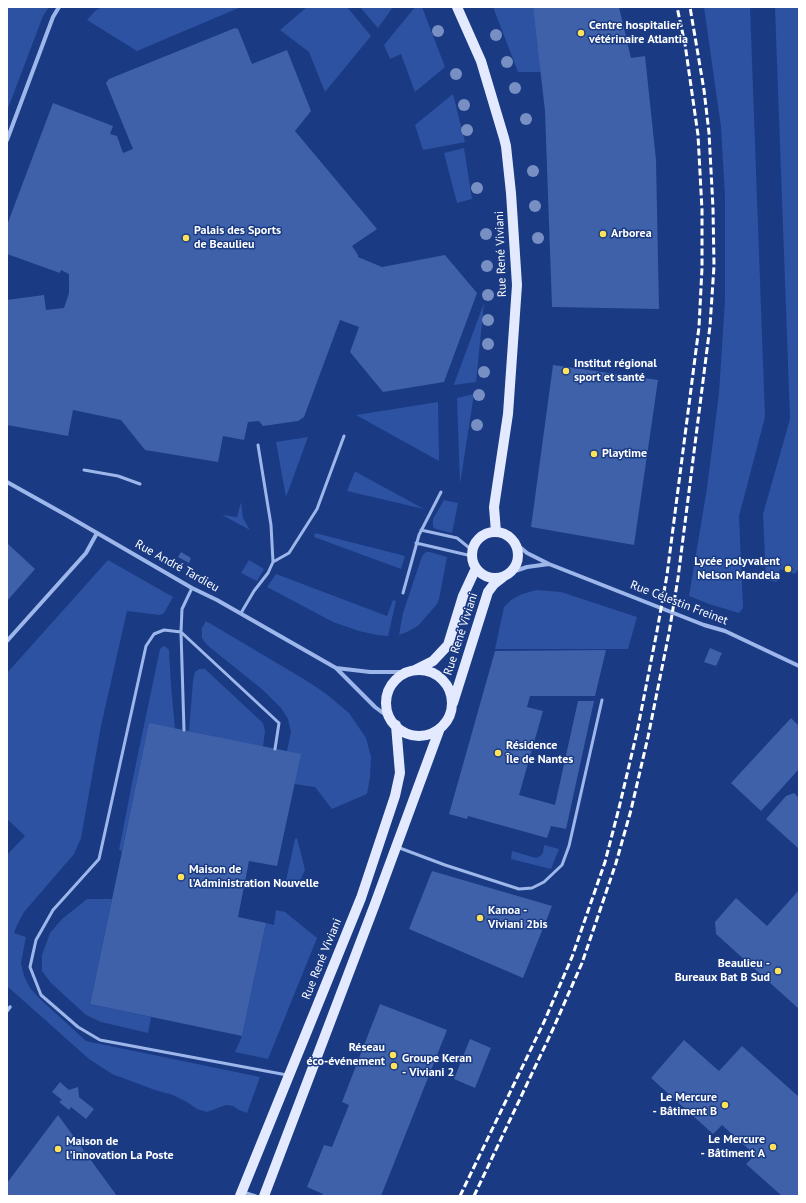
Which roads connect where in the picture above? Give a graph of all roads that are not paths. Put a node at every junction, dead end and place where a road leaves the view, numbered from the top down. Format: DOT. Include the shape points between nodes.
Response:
graph roads {
  1 [pos="59,7"];
  2 [pos="457,7"];
  3 [pos="7,140"];
  4 [pos="344,436"];
  5 [pos="258,445"];
  6 [pos="84,470"];
  7 [pos="7,482"];
  8 [pos="140,484"];
  9 [pos="441,492"];
  10 [pos="421,530"];
  11 [pos="97,532"];
  12 [pos="496,532"];
  13 [pos="416,543"];
  14 [pos="515,543"];
  15 [pos="472,553"];
  16 [pos="273,562"];
  17 [pos="549,564"];
  18 [pos="476,568"];
  19 [pos="506,575"];
  20 [pos="192,588"];
  21 [pos="403,593"];
  22 [pos="240,613"];
  23 [pos="181,632"];
  24 [pos="7,641"];
  25 [pos="799,666"];
  26 [pos="336,668"];
  27 [pos="411,671"];
  28 [pos="602,700"];
  29 [pos="452,705"];
  30 [pos="393,722"];
  31 [pos="440,728"];
  32 [pos="184,730"];
  33 [pos="276,749"];
  34 [pos="396,846"];
  35 [pos="289,1075"];
  36 [pos="241,1194"];
  37 [pos="256,1196"];
  38 [pos="264,1196"];
  1 -- 3 [label="street"];
  2 -- 12 [label="main road, Rue René Viviani" via="481,61 504,138 511,193 517,285 508,414 494,507"];
  4 -- 16 [label="lane" via="317,509 289,553"];
  5 -- 16 [label="lane" via="271,525"];
  6 -- 8 [label="lane" via="118,476"];
  7 -- 11 [label="street, Rue André Tardieu"];
  9 -- 10 [label="lane"];
  10 -- 13 [label="lane"];
  10 -- 15 [label="lane" via="457,538"];
  11 -- 20 [label="street, Rue André Tardieu"];
  11 -- 24 [label="street" via="86,553"];
  12 -- 14 [label="main road" via="505,534"];
  12 -- 15 [label="main road" via="478,539"];
  13 -- 15 [label="lane"];
  13 -- 21 [label="lane"];
  14 -- 17 [label="street, Rue Célestin Freinet" via="527,553"];
  14 -- 19 [label="main road" via="518,559"];
  15 -- 18 [label="main road"];
  16 -- 22 [label="lane"];
  17 -- 19 [label="street, Rue Célestin Freinet" via="527,567"];
  17 -- 25 [label="street, Rue Célestin Freinet" via="725,631"];
  18 -- 19 [label="main road" via="486,576 495,578"];
  18 -- 27 [label="main road, Rue René Viviani" via="463,596 448,645 433,661"];
  19 -- 29 [label="main road, Rue René Viviani" via="488,592"];
  20 -- 22 [label="street, Rue André Tardieu"];
  20 -- 23 [label="lane" via="182,609"];
  22 -- 26 [label="street, Rue André Tardieu"];
  23 -- 32 [label="lane"];
  23 -- 33 [label="lane" via="279,723"];
  23 -- 35 [label="lane" via="164,630 154,634 146,646 99,860 53,910 36,940 30,967 41,995 78,1027 100,1040"];
  26 -- 27 [label="street, Rue André Tardieu" via="370,672"];
  26 -- 30 [label="street, Rue André Tardieu"];
  27 -- 29 [label="main road" via="428,671 444,681 450,692"];
  27 -- 30 [label="main road" via="397,679 390,689 386,701"];
  28 -- 34 [label="lane" via="569,846 562,865 544,882 532,888 519,889"];
  29 -- 31 [label="main road" via="449,718"];
  30 -- 31 [label="main road" via="406,733 417,736 430,734"];
  30 -- 35 [label="main road, Rue René Viviani" via="400,773 395,796 361,898"];
  31 -- 34 [label="main road"];
  34 -- 38 [label="main road"];
  35 -- 36 [label="main road, Rue René Viviani"];
  36 -- 37 [label="lane"];
}
